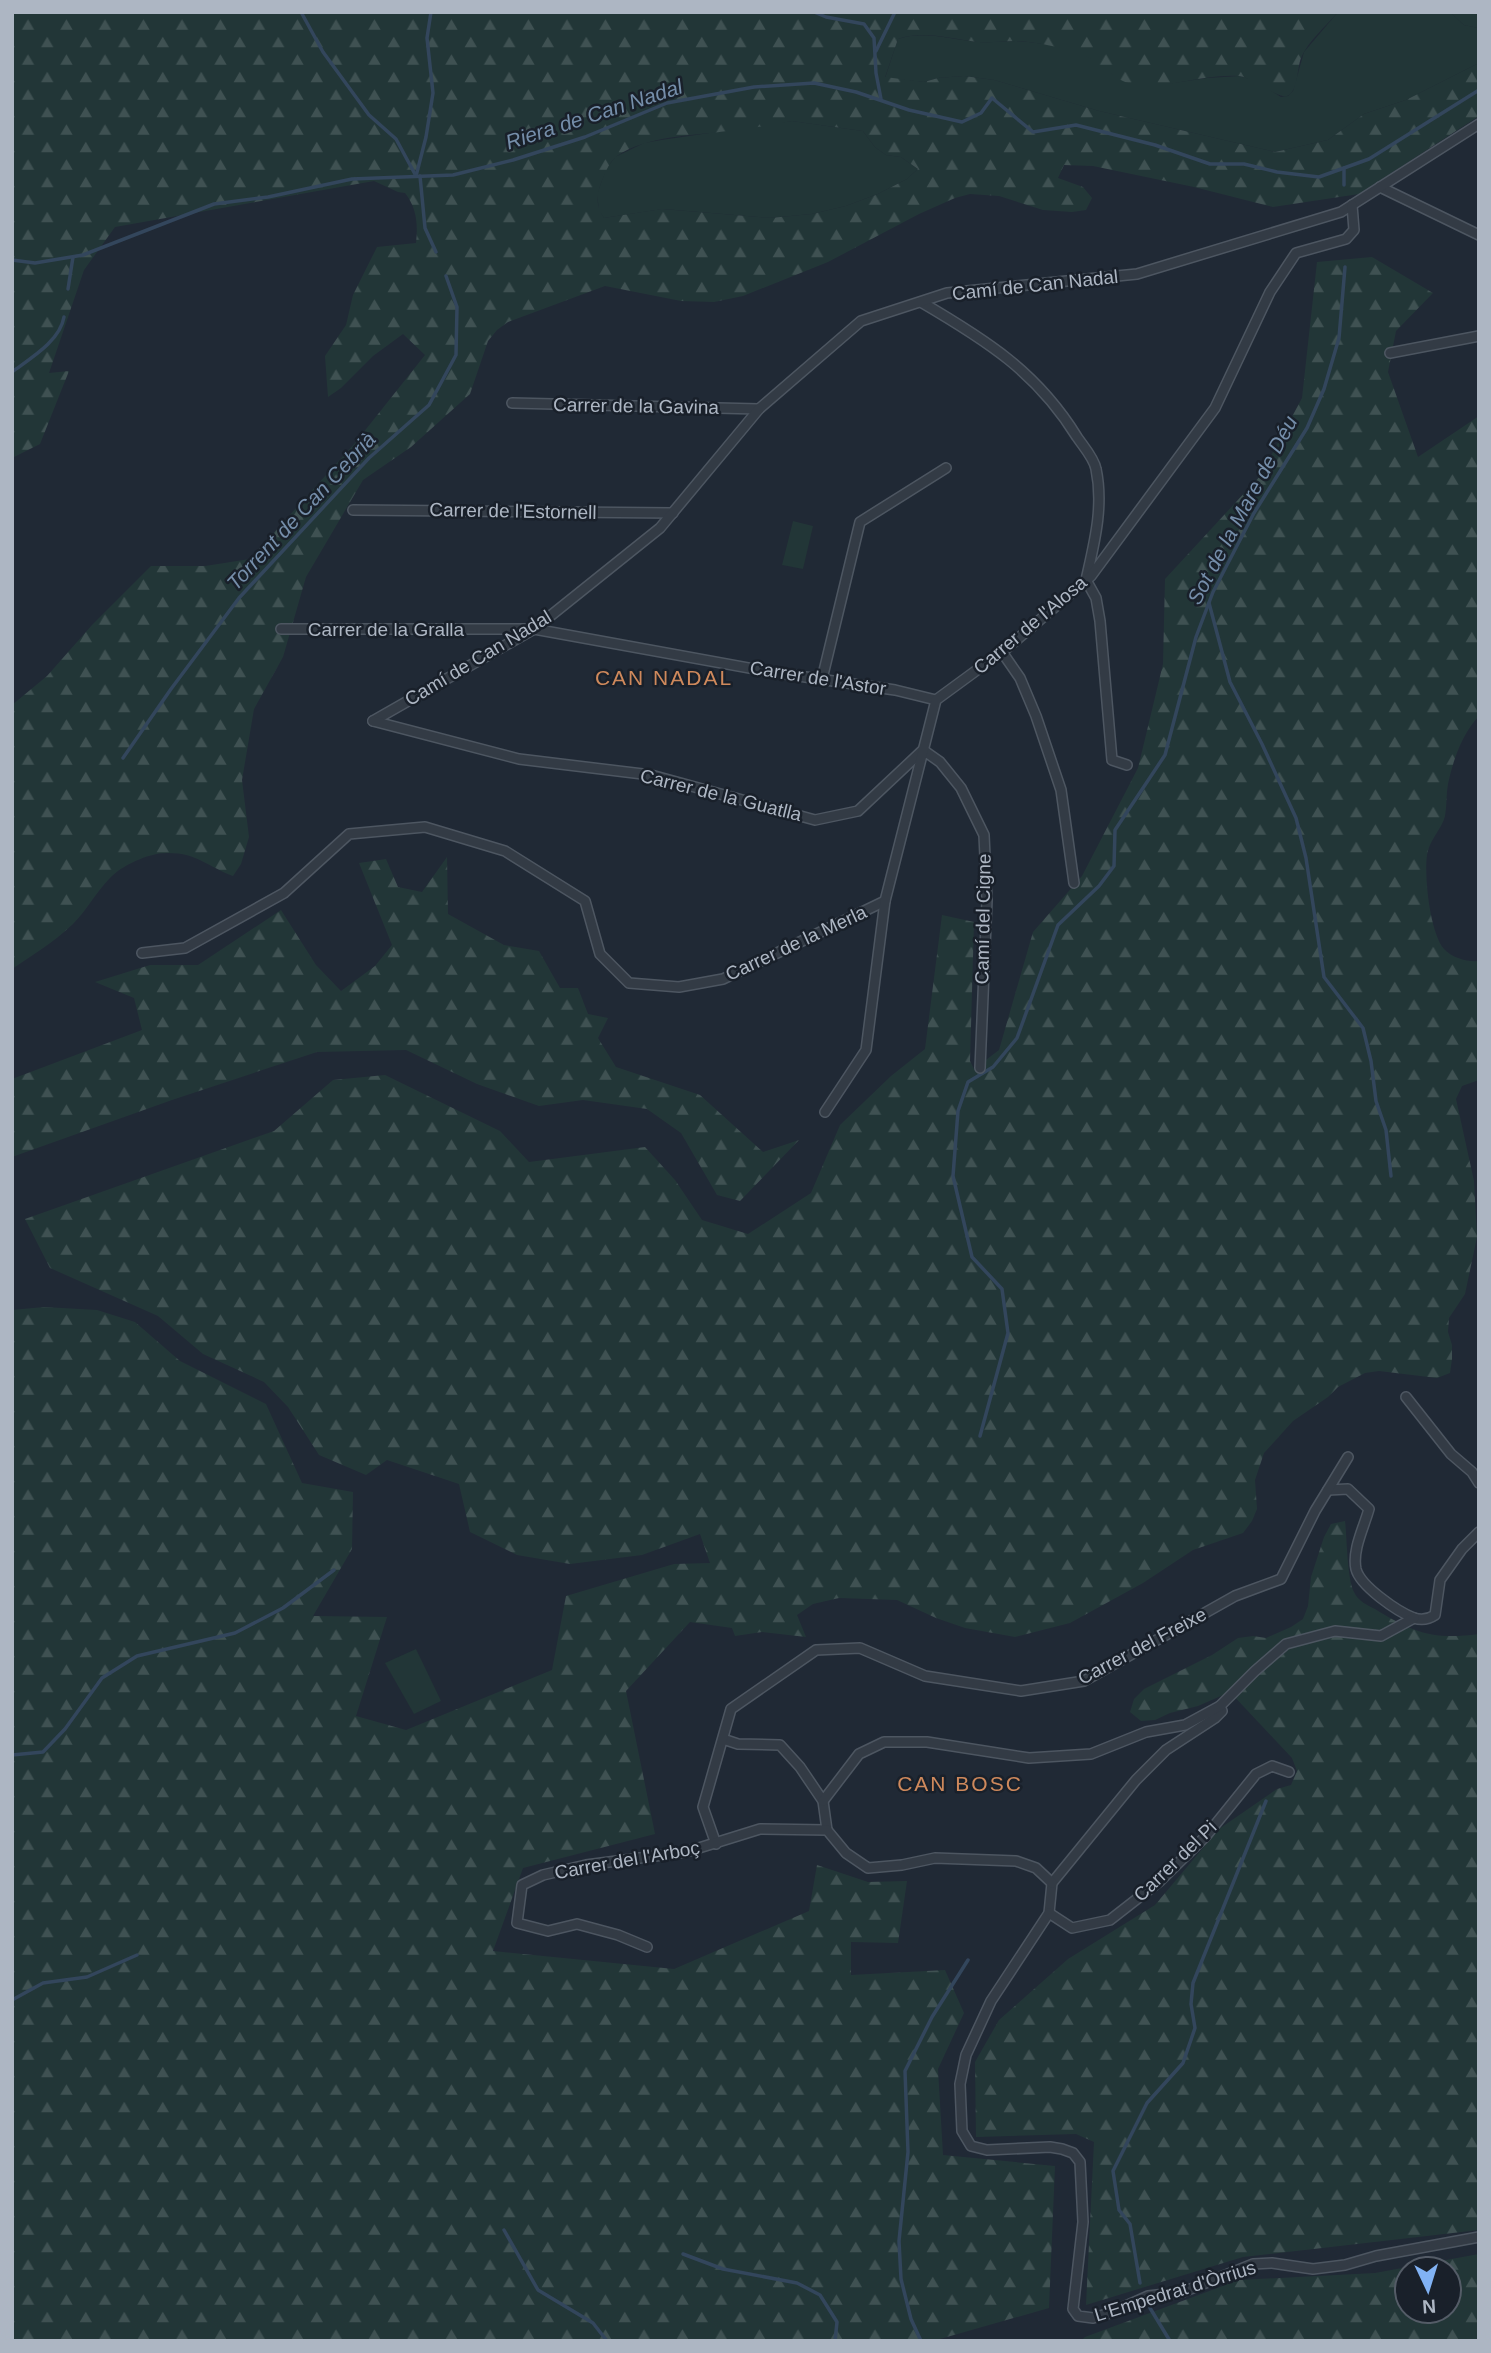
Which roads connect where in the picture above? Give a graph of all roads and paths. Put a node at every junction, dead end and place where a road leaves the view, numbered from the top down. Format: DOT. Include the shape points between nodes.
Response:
graph roads {
  1 [pos="1479,124"];
  2 [pos="1380,187"];
  3 [pos="1352,205"];
  4 [pos="1479,235"];
  5 [pos="921,302"];
  6 [pos="1479,336"];
  7 [pos="1390,353"];
  8 [pos="512,403"];
  9 [pos="760,409"];
  10 [pos="946,468"];
  11 [pos="353,510"];
  12 [pos="673,513"];
  13 [pos="1086,580"];
  14 [pos="281,629"];
  15 [pos="534,629"];
  16 [pos="1002,652"];
  17 [pos="822,679"];
  18 [pos="936,700"];
  19 [pos="373,720"];
  20 [pos="923,750"];
  21 [pos="1127,765"];
  22 [pos="1074,883"];
  23 [pos="886,901"];
  24 [pos="142,953"];
  25 [pos="980,1068"];
  26 [pos="825,1112"];
  27 [pos="1406,1397"];
  28 [pos="1348,1457"];
  29 [pos="1479,1483"];
  30 [pos="1328,1490"];
  31 [pos="1479,1532"];
  32 [pos="1414,1618"];
  33 [pos="1220,1706"];
  34 [pos="723,1739"];
  35 [pos="1289,1772"];
  36 [pos="823,1801"];
  37 [pos="827,1830"];
  38 [pos="716,1844"];
  39 [pos="1052,1883"];
  40 [pos="1049,1913"];
  41 [pos="647,1947"];
  42 [pos="1479,2237"];
  1 -- 2 [label="street, Camí de Can Nadal"];
  2 -- 3 [label="street, Camí de Can Nadal"];
  2 -- 4 [label="street"];
  3 -- 5 [label="street, Camí de Can Nadal" via="1137,274 947,293"];
  3 -- 13 [label="street, Carrer de l'Alosa" via="1354,230 1346,239 1296,253 1270,292 1215,408"];
  5 -- 9 [label="street, Camí de Can Nadal" via="861,321"];
  5 -- 13 [label="street" via="1012,361 1060,409 1096,467 1099,522"];
  6 -- 7 [label="street"];
  8 -- 9 [label="street, Carrer de la Gavina"];
  9 -- 12 [label="street, Camí de Can Nadal"];
  10 -- 17 [label="street" via="860,522"];
  11 -- 12 [label="street, Carrer de l'Estornell"];
  12 -- 15 [label="street, Camí de Can Nadal"];
  13 -- 16 [label="street, Carrer de l'Alosa"];
  13 -- 21 [label="street" via="1096,598 1100,621 1112,760"];
  14 -- 15 [label="street, Carrer de la Gralla"];
  15 -- 17 [label="street, Carrer de l'Astor"];
  15 -- 19 [label="street, Camí de Can Nadal"];
  16 -- 18 [label="street, Carrer de l'Alosa"];
  16 -- 22 [label="street" via="1020,678 1061,790"];
  17 -- 18 [label="street, Carrer de l'Astor"];
  18 -- 20 [label="street"];
  19 -- 20 [label="street, Carrer de la Guatlla" via="519,759 651,775 815,820 858,811"];
  20 -- 23 [label="street"];
  20 -- 25 [label="street, Camí del Cigne" via="940,762 961,788 984,835 987,900"];
  23 -- 24 [label="street, Carrer de la Merla" via="723,979 679,987 629,983 600,954 585,901 505,851 425,827 349,834 284,893 185,948"];
  23 -- 26 [label="street" via="866,1050"];
  27 -- 29 [label="street"];
  28 -- 30 [label="street, Carrer del Freixe"];
  30 -- 32 [label="street" via="1349,1489 1369,1508 1356,1569 1369,1590"];
  30 -- 34 [label="street, Carrer del Freixe" via="1281,1579 1236,1596 1084,1681 1021,1691 925,1676 860,1648 816,1650 731,1709"];
  31 -- 32 [label="street" via="1440,1580 1435,1615 1428,1620"];
  32 -- 33 [label="street" via="1381,1636 1335,1631 1286,1644"];
  33 -- 36 [label="street" via="1185,1725 1146,1732 1091,1754 1029,1758 927,1742 884,1742 859,1755"];
  33 -- 39 [label="street" via="1222,1711 1215,1718 1166,1750 1136,1780"];
  34 -- 36 [label="street" via="780,1745"];
  34 -- 38 [label="street, Carrer del Freixe" via="703,1807"];
  35 -- 40 [label="street, Carrer del Pi" via="1272,1766 1256,1774 1206,1836 1160,1881 1110,1920 1072,1928"];
  36 -- 37 [label="street"];
  37 -- 38 [label="street, Carrer del l'Arboç" via="760,1829"];
  37 -- 39 [label="street" via="846,1853 868,1868 934,1858 1016,1861 1036,1868"];
  38 -- 41 [label="street, Carrer del l'Arboç" via="586,1865 522,1885 517,1923 548,1931 576,1924"];
  39 -- 40 [label="street"];
  40 -- 42 [label="street, L'Empedrat d'Òrrius" via="991,2001 966,2055 960,2084 962,2132 971,2146 987,2150 1050,2147 1073,2153 1080,2162 1083,2222 1073,2309 1079,2316 1111,2314 1148,2296 1183,2292 1253,2264 1313,2269 1345,2266"];
}
